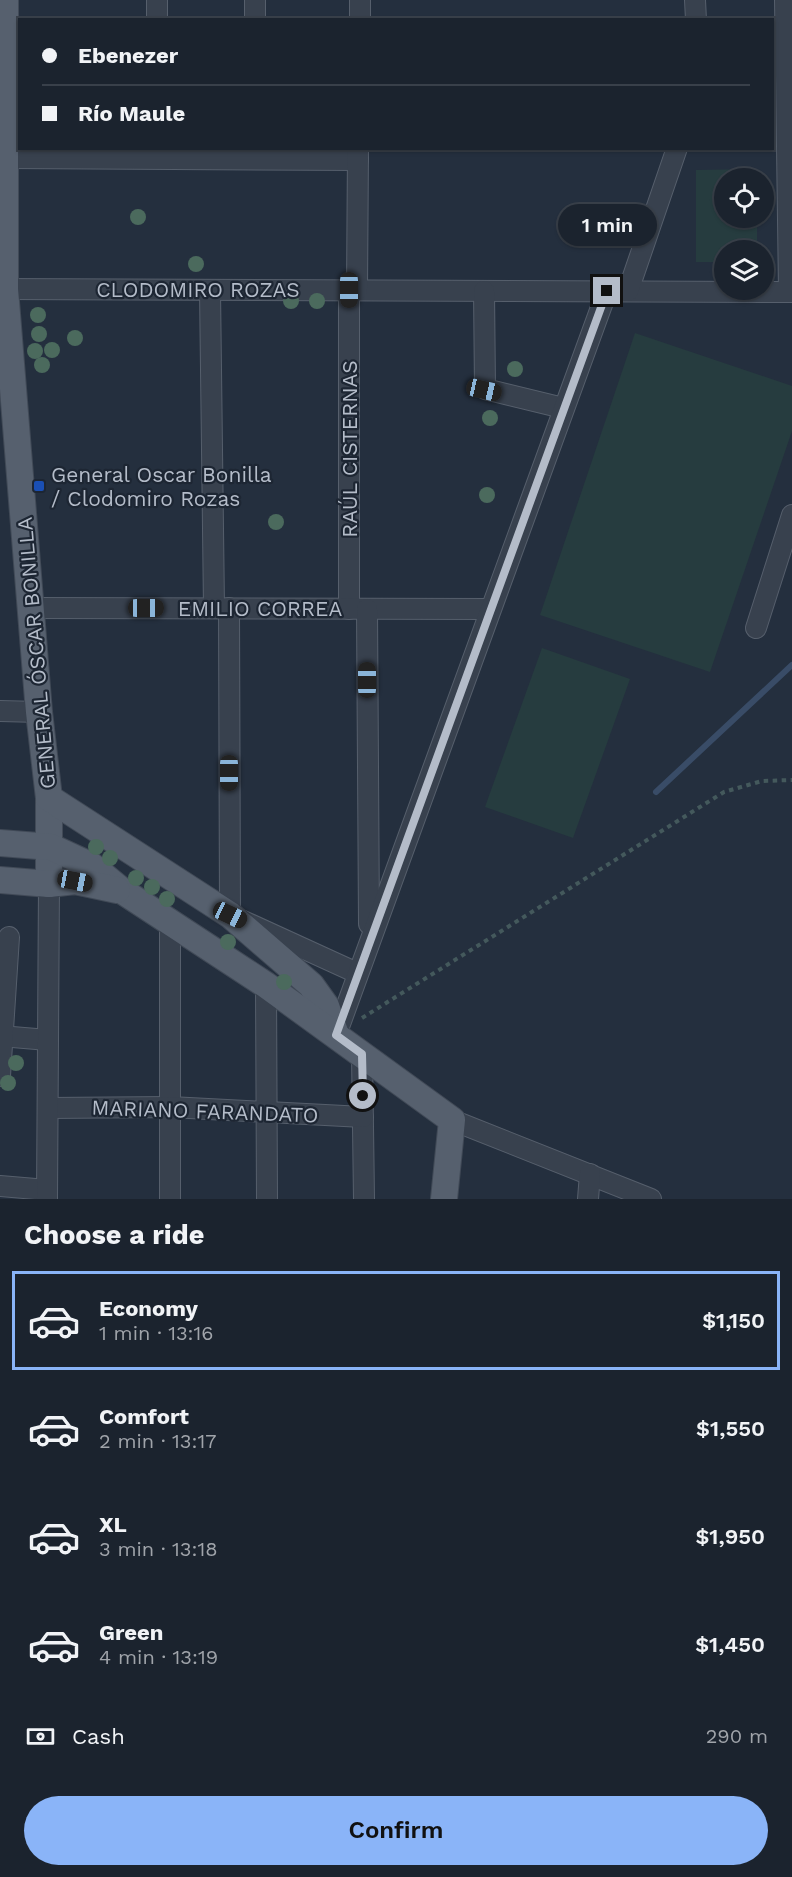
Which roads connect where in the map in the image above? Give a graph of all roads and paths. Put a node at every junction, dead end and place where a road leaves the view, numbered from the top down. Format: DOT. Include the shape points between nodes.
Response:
graph roads {
  1 [pos="5,0"];
  2 [pos="157,0"];
  3 [pos="255,0"];
  4 [pos="360,0"];
  5 [pos="695,0"];
  6 [pos="787,1"];
  7 [pos="157,18"];
  8 [pos="255,18"];
  9 [pos="360,18"];
  10 [pos="696,18"];
  11 [pos="12,72"];
  12 [pos="788,89"];
  13 [pos="676,150"];
  14 [pos="358,154"];
  15 [pos="4,174"];
  16 [pos="3,289"];
  17 [pos="210,290"];
  18 [pos="353,290"];
  19 [pos="484,291"];
  20 [pos="607,291"];
  21 [pos="628,291"];
  22 [pos="791,292"];
  23 [pos="563,408"];
  24 [pos="792,515"];
  25 [pos="32,608"];
  26 [pos="221,608"];
  27 [pos="358,609"];
  28 [pos="489,609"];
  29 [pos="756,627"];
  30 [pos="0,711"];
  31 [pos="39,712"];
  32 [pos="792,780"];
  33 [pos="49,798"];
  34 [pos="0,843"];
  35 [pos="51,847"];
  36 [pos="0,879"];
  37 [pos="49,884"];
  38 [pos="121,890"];
  39 [pos="230,915"];
  40 [pos="170,922"];
  41 [pos="9,937"];
  42 [pos="369,939"];
  43 [pos="357,973"];
  44 [pos="266,984"];
  45 [pos="336,1035"];
  46 [pos="1,1036"];
  47 [pos="48,1040"];
  48 [pos="362,1054"];
  49 [pos="0,1076"];
  50 [pos="170,1107"];
  51 [pos="48,1108"];
  52 [pos="267,1112"];
  53 [pos="363,1118"];
  54 [pos="452,1120"];
  55 [pos="590,1174"];
  56 [pos="0,1186"];
  57 [pos="47,1194"];
  58 [pos="170,1199"];
  59 [pos="267,1199"];
  60 [pos="364,1199"];
  61 [pos="444,1199"];
  62 [pos="588,1199"];
  63 [pos="651,1199"];
  1 -- 11 [label="main road, GENERAL ÓSCAR BONILLA"];
  2 -- 7 [label="street"];
  3 -- 8 [label="street"];
  4 -- 9 [label="street"];
  5 -- 10 [label="street"];
  6 -- 12 [label="street"];
  11 -- 15 [label="main road, GENERAL ÓSCAR BONILLA"];
  12 -- 22 [label="street"];
  13 -- 21 [label="street"];
  14 -- 15 [label="street"];
  14 -- 18 [label="street, RAÚL CISTERNAS"];
  15 -- 16 [label="main road, GENERAL ÓSCAR BONILLA"];
  16 -- 17 [label="street, CLODOMIRO ROZAS"];
  16 -- 25 [label="main road, GENERAL ÓSCAR BONILLA"];
  17 -- 18 [label="street, CLODOMIRO ROZAS"];
  17 -- 26 [label="street"];
  18 -- 19 [label="street, CLODOMIRO ROZAS"];
  18 -- 27 [label="street, RAÚL CISTERNAS"];
  19 -- 20 [label="street, CLODOMIRO ROZAS"];
  19 -- 23 [label="street" via="484,390"];
  20 -- 21 [label="street, CLODOMIRO ROZAS"];
  20 -- 23 [label="street"];
  21 -- 22 [label="street, CLODOMIRO ROZAS"];
  23 -- 28 [label="street"];
  24 -- 29 [label="street"];
  25 -- 26 [label="street, EMILIO CORREA"];
  25 -- 31 [label="main road, GENERAL ÓSCAR BONILLA"];
  26 -- 27 [label="street, EMILIO CORREA"];
  26 -- 39 [label="street"];
  27 -- 28 [label="street, EMILIO CORREA"];
  27 -- 42 [label="street, RAÚL CISTERNAS"];
  28 -- 42 [label="street"];
  30 -- 31 [label="street"];
  31 -- 33 [label="main road, GENERAL ÓSCAR BONILLA"];
  32 -- 45 [label="path" via="762,781 724,792"];
  33 -- 35 [label="main road, GENERAL ÓSCAR BONILLA"];
  33 -- 39 [label="main road"];
  34 -- 35 [label="main road"];
  35 -- 37 [label="main road, GENERAL ÓSCAR BONILLA"];
  35 -- 38 [label="main road" via="92,866"];
  36 -- 37 [label="main road"];
  37 -- 38 [label="main road" via="75,881"];
  37 -- 47 [label="street, GENERAL ÓSCAR BONILLA"];
  38 -- 40 [label="main road"];
  39 -- 43 [label="street"];
  39 -- 45 [label="main road" via="311,985 326,1006"];
  40 -- 44 [label="main road"];
  40 -- 50 [label="street"];
  41 -- 46 [label="street"];
  42 -- 43 [label="street"];
  43 -- 45 [label="street"];
  44 -- 45 [label="main road"];
  44 -- 52 [label="street"];
  45 -- 48 [label="main road"];
  46 -- 47 [label="street"];
  46 -- 49 [label="street"];
  47 -- 51 [label="street, GENERAL ÓSCAR BONILLA"];
  48 -- 53 [label="street"];
  48 -- 54 [label="main road"];
  50 -- 51 [label="street, MARIANO FARANDATO"];
  50 -- 52 [label="street, MARIANO FARANDATO"];
  50 -- 58 [label="street"];
  51 -- 57 [label="street, GENERAL ÓSCAR BONILLA"];
  52 -- 53 [label="street, MARIANO FARANDATO"];
  52 -- 59 [label="street"];
  53 -- 60 [label="street"];
  54 -- 55 [label="street"];
  54 -- 61 [label="main road"];
  55 -- 62 [label="street"];
  55 -- 63 [label="street"];
  56 -- 57 [label="street"];
}
